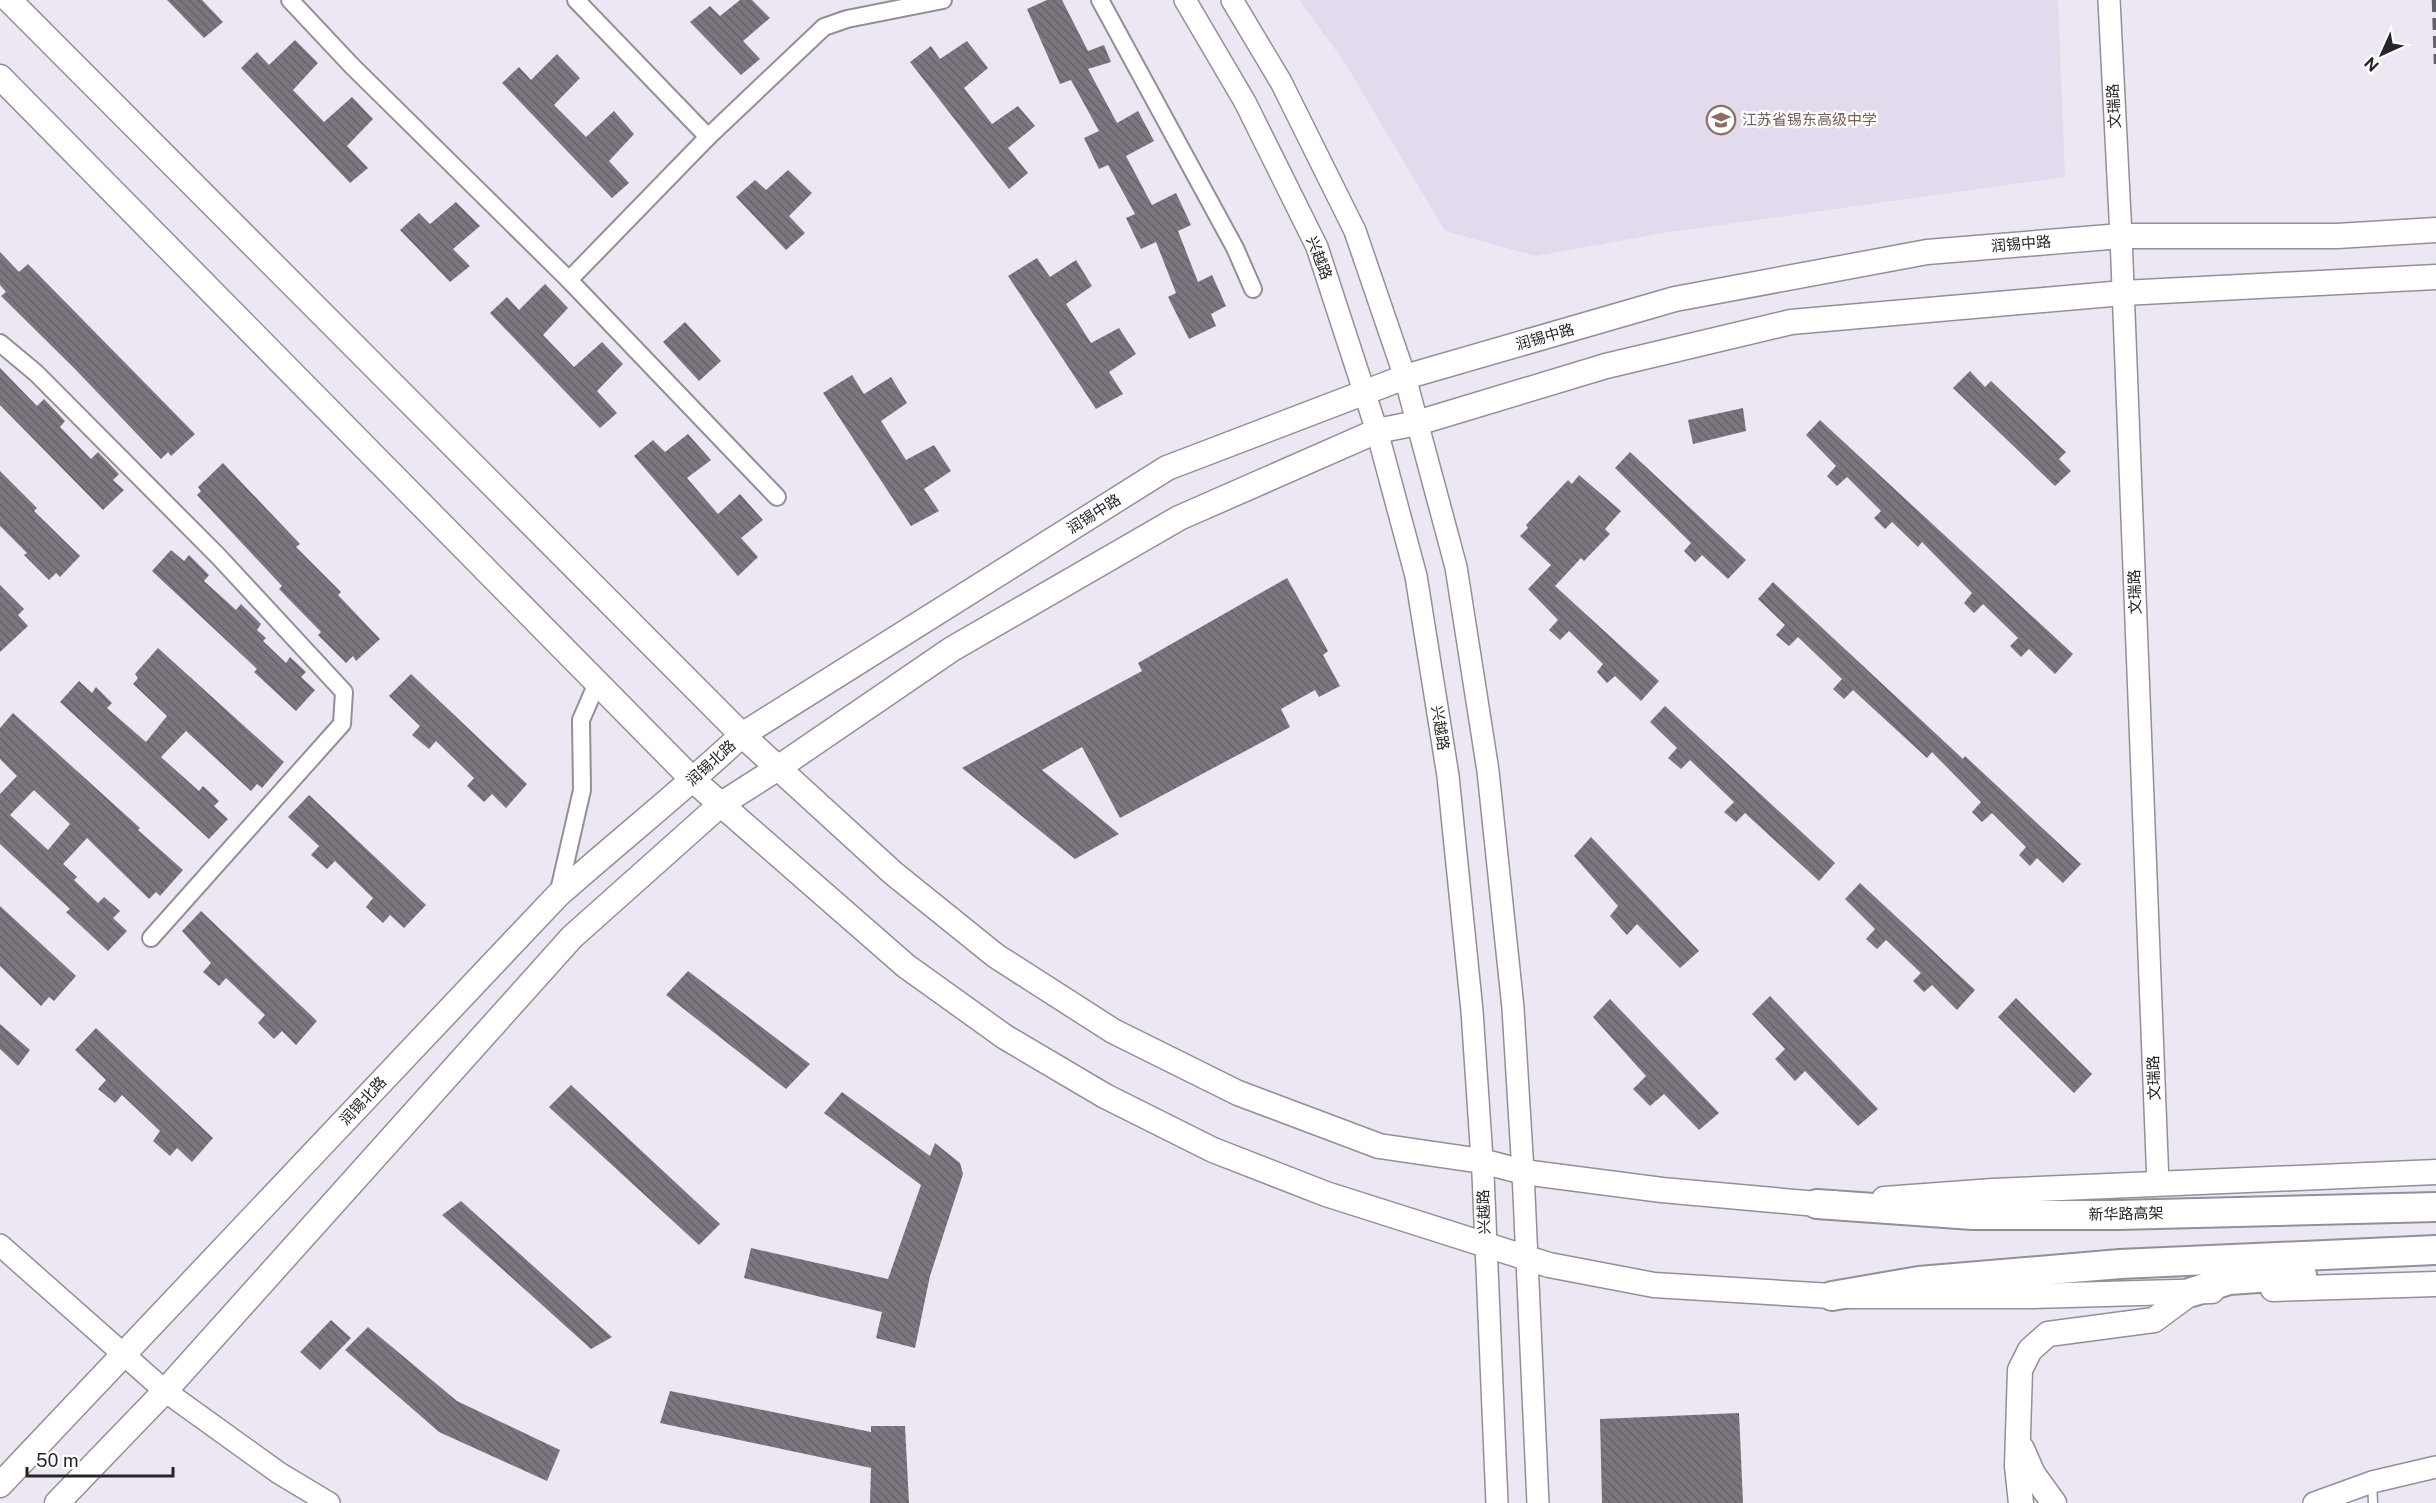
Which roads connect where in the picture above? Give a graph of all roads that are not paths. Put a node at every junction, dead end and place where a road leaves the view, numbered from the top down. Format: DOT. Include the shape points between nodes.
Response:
graph roads {
  1 [pos="9,0"];
  2 [pos="290,0"];
  3 [pos="576,0"];
  4 [pos="944,0"];
  5 [pos="1100,0"];
  6 [pos="1185,0"];
  7 [pos="1232,0"];
  8 [pos="2109,0"];
  9 [pos="0,77"];
  10 [pos="708,137"];
  11 [pos="2436,230"];
  12 [pos="2121,236"];
  13 [pos="2436,277"];
  14 [pos="568,280"];
  15 [pos="1253,289"];
  16 [pos="2123,293"];
  17 [pos="0,344"];
  18 [pos="1405,377"];
  19 [pos="1365,392"];
  20 [pos="1417,423"];
  21 [pos="1377,431"];
  22 [pos="777,497"];
  23 [pos="597,683"];
  24 [pos="742,735"];
  25 [pos="778,768"];
  26 [pos="693,780"];
  27 [pos="720,805"];
  28 [pos="558,895"];
  29 [pos="151,938"];
  30 [pos="1482,1161"];
  31 [pos="1523,1172"];
  32 [pos="2436,1172"];
  33 [pos="2158,1184"];
  34 [pos="1817,1204"];
  35 [pos="2436,1207"];
  36 [pos="0,1245"];
  37 [pos="1485,1246"];
  38 [pos="2436,1250"];
  39 [pos="1526,1256"];
  40 [pos="2436,1266"];
  41 [pos="2436,1284"];
  42 [pos="2192,1292"];
  43 [pos="1832,1296"];
  44 [pos="124,1355"];
  45 [pos="165,1391"];
  46 [pos="2018,1440"];
  47 [pos="2436,1467"];
  48 [pos="0,1485"];
  49 [pos="2372,1493"];
  50 [pos="57,1503"];
  51 [pos="329,1503"];
  52 [pos="1497,1503"];
  53 [pos="1538,1503"];
  54 [pos="2021,1503"];
  55 [pos="2054,1503"];
  56 [pos="2314,1503"];
  1 -- 24 [label="main road"];
  2 -- 14 [label="street"];
  3 -- 10 [label="street"];
  4 -- 10 [label="street" via="824,27"];
  5 -- 15 [label="street" via="1236,248"];
  6 -- 19 [label="street, 兴越路" via="1245,102 1317,247"];
  7 -- 18 [label="street" via="1281,82 1355,231"];
  8 -- 12 [label="street, 文瑞路"];
  9 -- 23 [label="main road"];
  10 -- 14 [label="street"];
  11 -- 12 [label="main road, 润锡中路" via="2337,236"];
  12 -- 16 [label="street, 文瑞路"];
  12 -- 18 [label="main road, 润锡中路" via="1927,252 1675,299"];
  13 -- 16 [label="main road"];
  14 -- 22 [label="street"];
  16 -- 20 [label="main road" via="1791,322 1606,366"];
  16 -- 33 [label="street, 文瑞路"];
  17 -- 29 [label="street" via="36,374 219,556 344,692 342,724"];
  18 -- 19 [label="main road, 润锡中路"];
  18 -- 20 [label="street"];
  19 -- 21 [label="street, 兴越路"];
  19 -- 24 [label="main road, 润锡中路" via="1167,468"];
  20 -- 21 [label="main road"];
  20 -- 31 [label="street" via="1456,567 1488,771 1513,1008"];
  21 -- 25 [label="main road" via="1179,519 952,649"];
  21 -- 30 [label="street, 兴越路" via="1416,576 1448,776 1472,1011"];
  23 -- 26 [label="main road"];
  23 -- 28 [label="street" via="581,720 582,790"];
  24 -- 25 [label="main road"];
  24 -- 26 [label="main road, 润锡北路"];
  25 -- 27 [label="main road"];
  25 -- 30 [label="main road" via="893,873 996,956 1113,1031 1238,1093 1378,1146"];
  26 -- 27 [label="main road"];
  26 -- 28 [label="main road, 润锡北路"];
  27 -- 37 [label="main road" via="906,966 1005,1037 1105,1096 1223,1154 1326,1194"];
  27 -- 45 [label="main road" via="572,937"];
  28 -- 44 [label="main road, 润锡北路"];
  30 -- 31 [label="main road"];
  30 -- 37 [label="street, 兴越路"];
  31 -- 34 [label="main road"];
  31 -- 39 [label="street"];
  32 -- 33 [label="main road"];
  33 -- 34 [label="main road"];
  34 -- 35 [label="highway, 新华路高架" via="1973,1215"];
  36 -- 44 [label="street"];
  37 -- 39 [label="main road"];
  37 -- 52 [label="street, 兴越路"];
  38 -- 43 [label="highway" via="2120,1264 1919,1281"];
  39 -- 43 [label="main road" via="1549,1265 1654,1285"];
  39 -- 53 [label="street"];
  40 -- 42 [label="highway" via="2229,1280"];
  41 -- 42 [label="main road"];
  42 -- 43 [label="main road"];
  42 -- 46 [label="main road" via="2154,1320 2048,1334 2030,1350 2020,1370"];
  44 -- 45 [label="street"];
  44 -- 48 [label="main road, 润锡北路"];
  45 -- 50 [label="main road"];
  45 -- 51 [label="street" via="279,1473"];
  46 -- 54 [label="main road"];
  46 -- 55 [label="main road" via="2033,1474"];
  47 -- 49 [label="street"];
  49 -- 56 [label="street"];
}
